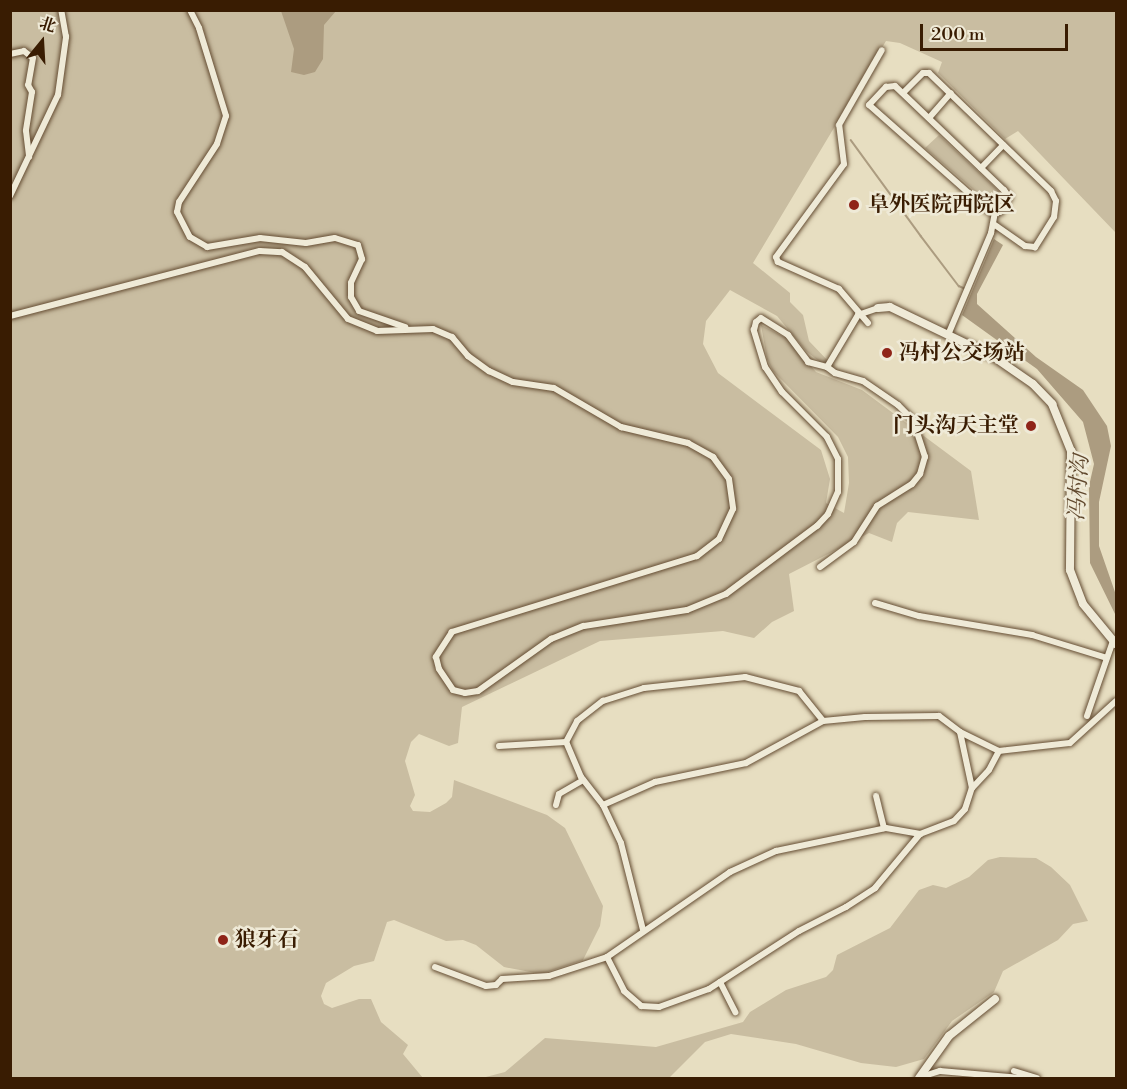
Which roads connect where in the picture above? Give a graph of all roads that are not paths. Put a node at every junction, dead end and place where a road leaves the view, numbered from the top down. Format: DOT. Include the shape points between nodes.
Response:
graph roads {
  1 [pos="61,10"];
  2 [pos="190,10"];
  3 [pos="882,50"];
  4 [pos="10,54"];
  5 [pos="903,93"];
  6 [pos="951,93"];
  7 [pos="929,118"];
  8 [pos="1004,145"];
  9 [pos="29,157"];
  10 [pos="981,168"];
  11 [pos="10,196"];
  12 [pos="995,213"];
  13 [pos="993,224"];
  14 [pos="878,308"];
  15 [pos="862,313"];
  16 [pos="10,316"];
  17 [pos="868,323"];
  18 [pos="408,328"];
  19 [pos="948,335"];
  20 [pos="827,367"];
  21 [pos="820,567"];
  22 [pos="875,603"];
  23 [pos="1115,643"];
  24 [pos="1107,658"];
  25 [pos="1116,701"];
  26 [pos="1087,716"];
  27 [pos="823,722"];
  28 [pos="960,732"];
  29 [pos="566,742"];
  30 [pos="499,746"];
  31 [pos="999,751"];
  32 [pos="583,780"];
  33 [pos="972,788"];
  34 [pos="876,796"];
  35 [pos="556,805"];
  36 [pos="603,806"];
  37 [pos="884,828"];
  38 [pos="920,834"];
  39 [pos="643,930"];
  40 [pos="607,957"];
  41 [pos="435,967"];
  42 [pos="720,982"];
  43 [pos="995,999"];
  44 [pos="735,1012"];
  45 [pos="1014,1071"];
  46 [pos="920,1078"];
  47 [pos="1021,1078"];
  48 [pos="1036,1078"];
  1 -- 9 [label="street" via="66,37 58,95"];
  2 -- 18 [label="street" via="226,116 217,144 179,202 177,212 190,237 207,247 260,238 306,243 335,238 358,244 362,259 351,283 351,297 359,311"];
  3 -- 15 [label="street" via="839,125 844,164 776,257 778,262 839,289"];
  4 -- 9 [label="street" via="24,51 33,58 26,131"];
  5 -- 6 [label="street" via="922,73 929,73"];
  5 -- 7 [label="street"];
  5 -- 12 [label="street" via="892,85 869,105 891,128"];
  6 -- 7 [label="street"];
  6 -- 8 [label="street"];
  7 -- 10 [label="street"];
  8 -- 10 [label="street"];
  8 -- 13 [label="street" via="1051,191 1057,209 1035,247 1025,246"];
  9 -- 11 [label="street"];
  10 -- 12 [label="street" via="1009,197 1005,208"];
  12 -- 13 [label="street"];
  13 -- 19 [label="street"];
  14 -- 15 [label="street"];
  14 -- 19 [label="street" via="890,307"];
  15 -- 17 [label="street"];
  15 -- 20 [label="street" via="840,340"];
  16 -- 18 [label="street" via="252,253 282,252 300,262 348,318 377,331"];
  18 -- 20 [label="street" via="433,329 452,337 468,356 489,371 513,382 554,388 621,427 688,443 713,457 729,479 733,509 719,539 697,556 452,632 436,657 453,690 465,693 478,691 551,639 573,630 687,610 726,594 817,526 828,514 838,492 838,459 827,437 782,392 765,367 754,330 756,322 761,318 788,335 808,362"];
  19 -- 23 [label="street" via="1019,373 1043,393 1059,415 1072,464 1070,570 1083,604"];
  20 -- 21 [label="street" via="863,381 898,405 913,420 925,457 921,474 912,484 877,506 854,542"];
  22 -- 24 [label="street" via="919,616 1032,635"];
  23 -- 24 [label="street"];
  24 -- 26 [label="street"];
  25 -- 31 [label="street" via="1070,743"];
  27 -- 28 [label="street" via="933,715"];
  27 -- 29 [label="street" via="799,691 745,677 623,693 587,710"];
  27 -- 36 [label="street" via="746,763 655,783"];
  28 -- 31 [label="street"];
  28 -- 33 [label="street"];
  29 -- 30 [label="street"];
  29 -- 32 [label="street"];
  31 -- 33 [label="street" via="989,770"];
  32 -- 35 [label="street" via="559,794"];
  32 -- 36 [label="street"];
  33 -- 38 [label="street" via="966,808 954,821"];
  34 -- 37 [label="street"];
  36 -- 39 [label="street" via="630,867"];
  37 -- 38 [label="street"];
  37 -- 39 [label="street" via="796,845 754,859"];
  38 -- 42 [label="street" via="875,888"];
  39 -- 40 [label="street"];
  40 -- 41 [label="street" via="549,976 502,979 496,985 486,986"];
  40 -- 42 [label="street" via="624,991 648,1008 674,1003"];
  42 -- 44 [label="street"];
  43 -- 46 [label="street" via="949,1036"];
  45 -- 48 [label="street"];
  46 -- 47 [label="street" via="940,1071"];
}
